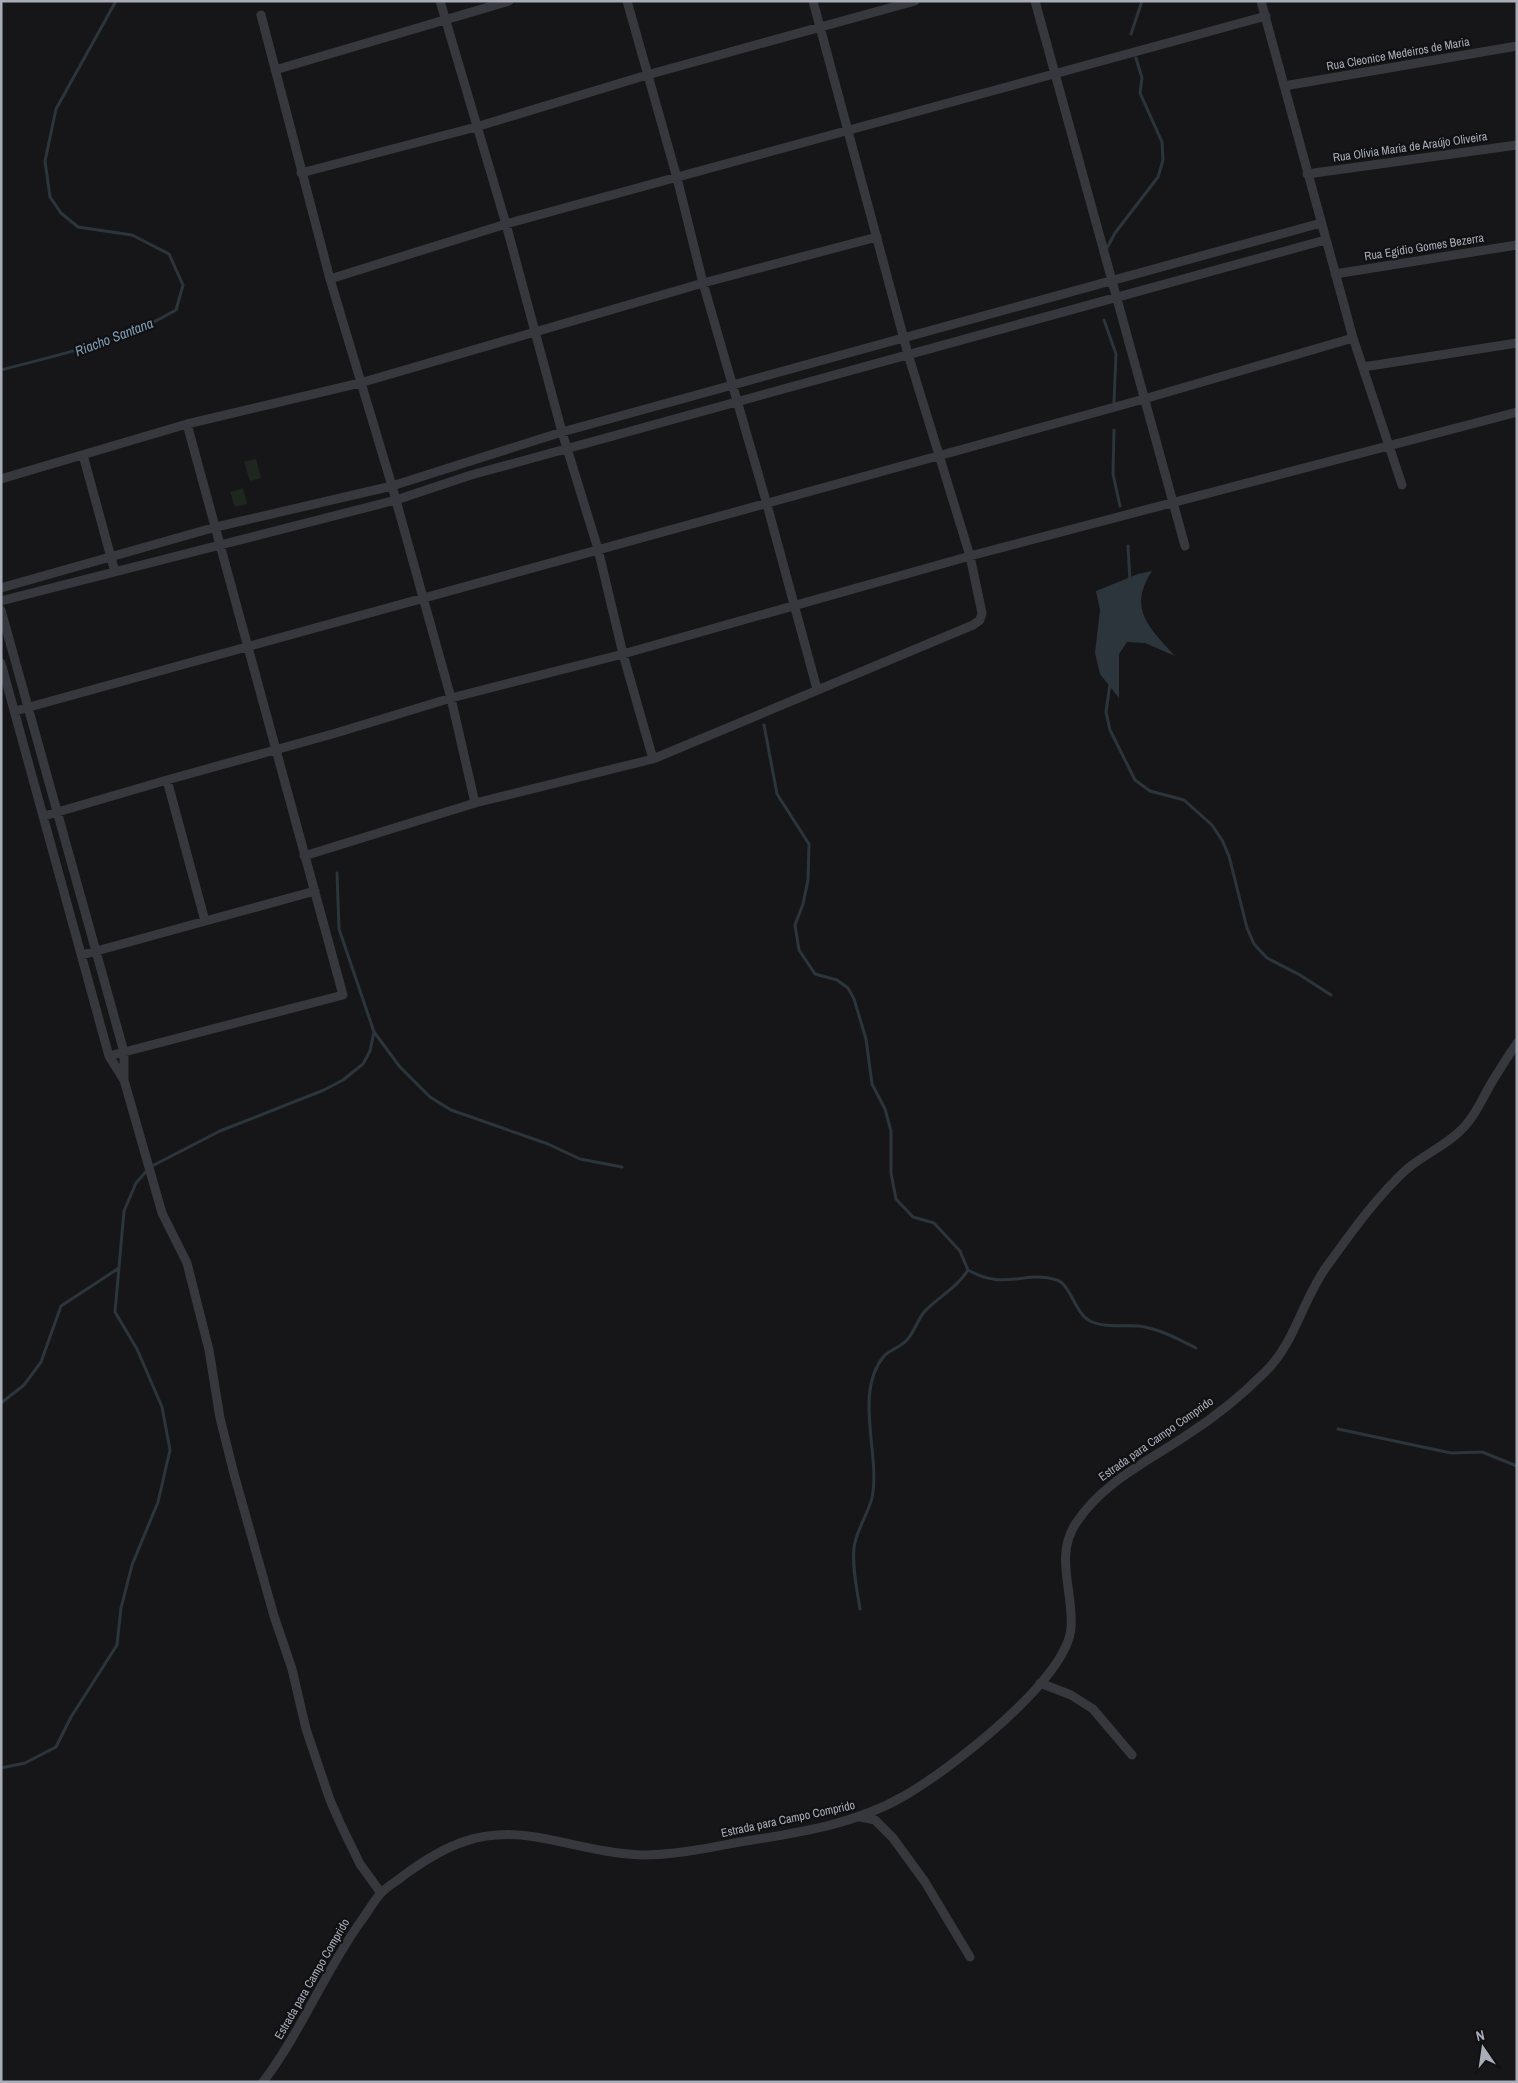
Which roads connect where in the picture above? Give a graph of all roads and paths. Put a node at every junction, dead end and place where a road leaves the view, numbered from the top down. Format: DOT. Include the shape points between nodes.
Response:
graph roads {
  1 [pos="440,1"];
  2 [pos="508,1"];
  3 [pos="627,1"];
  4 [pos="813,1"];
  5 [pos="915,1"];
  6 [pos="1035,1"];
  7 [pos="1261,1"];
  8 [pos="261,16"];
  9 [pos="1266,16"];
  10 [pos="446,19"];
  11 [pos="820,27"];
  12 [pos="1517,46"];
  13 [pos="275,70"];
  14 [pos="1054,74"];
  15 [pos="647,75"];
  16 [pos="1284,86"];
  17 [pos="476,127"];
  18 [pos="848,132"];
  19 [pos="1517,145"];
  20 [pos="301,173"];
  21 [pos="1307,174"];
  22 [pos="677,178"];
  23 [pos="1321,223"];
  24 [pos="506,224"];
  25 [pos="877,237"];
  26 [pos="1325,240"];
  27 [pos="1517,246"];
  28 [pos="1335,274"];
  29 [pos="330,279"];
  30 [pos="1111,279"];
  31 [pos="703,283"];
  32 [pos="1116,296"];
  33 [pos="536,331"];
  34 [pos="904,338"];
  35 [pos="1353,338"];
  36 [pos="1517,343"];
  37 [pos="908,354"];
  38 [pos="1363,367"];
  39 [pos="360,383"];
  40 [pos="731,385"];
  41 [pos="1144,399"];
  42 [pos="737,401"];
  43 [pos="1517,412"];
  44 [pos="186,424"];
  45 [pos="562,432"];
  46 [pos="1388,447"];
  47 [pos="568,449"];
  48 [pos="83,455"];
  49 [pos="938,455"];
  50 [pos="1,479"];
  51 [pos="392,486"];
  52 [pos="1402,486"];
  53 [pos="396,500"];
  54 [pos="766,502"];
  55 [pos="1172,502"];
  56 [pos="216,527"];
  57 [pos="220,544"];
  58 [pos="1185,546"];
  59 [pos="598,549"];
  60 [pos="970,556"];
  61 [pos="111,557"];
  62 [pos="114,572"];
  63 [pos="1,588"];
  64 [pos="423,599"];
  65 [pos="1,601"];
  66 [pos="794,607"];
  67 [pos="1,610"];
  68 [pos="248,646"];
  69 [pos="624,654"];
  70 [pos="1,663"];
  71 [pos="816,689"];
  72 [pos="450,698"];
  73 [pos="28,707"];
  74 [pos="15,711"];
  75 [pos="275,751"];
  76 [pos="653,759"];
  77 [pos="167,780"];
  78 [pos="476,803"];
  79 [pos="56,812"];
  80 [pos="44,816"];
  81 [pos="304,856"];
  82 [pos="315,891"];
  83 [pos="206,921"];
  84 [pos="95,952"];
  85 [pos="82,955"];
  86 [pos="1517,1043"];
  87 [pos="124,1052"];
  88 [pos="109,1056"];
  89 [pos="124,1080"];
  90 [pos="1040,1683"];
  91 [pos="1132,1755"];
  92 [pos="861,1817"];
  93 [pos="381,1893"];
  94 [pos="970,1958"];
  95 [pos="263,2082"];
  1 -- 10 [label="street"];
  2 -- 10 [label="street"];
  3 -- 15 [label="street"];
  4 -- 11 [label="street"];
  5 -- 11 [label="street"];
  6 -- 14 [label="street"];
  7 -- 9 [label="street"];
  8 -- 13 [label="street"];
  9 -- 14 [label="street"];
  9 -- 16 [label="street"];
  10 -- 13 [label="street"];
  10 -- 17 [label="street"];
  11 -- 15 [label="street"];
  11 -- 18 [label="street"];
  12 -- 16 [label="street, Rua Cleonice Medeiros de Maria"];
  13 -- 20 [label="street"];
  14 -- 18 [label="street"];
  14 -- 30 [label="street"];
  15 -- 17 [label="street"];
  15 -- 22 [label="street"];
  16 -- 21 [label="street"];
  17 -- 20 [label="street"];
  17 -- 24 [label="street"];
  18 -- 22 [label="street"];
  18 -- 25 [label="street"];
  19 -- 21 [label="street, Rua Olívia Maria de Araújo Oliveira"];
  20 -- 29 [label="street"];
  21 -- 23 [label="street"];
  22 -- 24 [label="street"];
  22 -- 31 [label="street"];
  23 -- 26 [label="street"];
  23 -- 30 [label="street"];
  24 -- 29 [label="street"];
  24 -- 33 [label="street"];
  25 -- 31 [label="street"];
  25 -- 34 [label="street"];
  26 -- 28 [label="street"];
  26 -- 32 [label="street"];
  27 -- 28 [label="street, Rua Egídio Gomes Bezerra"];
  28 -- 35 [label="street"];
  29 -- 39 [label="street"];
  30 -- 32 [label="street"];
  30 -- 34 [label="street"];
  31 -- 33 [label="street"];
  31 -- 40 [label="street"];
  32 -- 37 [label="street"];
  32 -- 41 [label="street"];
  33 -- 39 [label="street"];
  33 -- 45 [label="street"];
  34 -- 37 [label="street"];
  34 -- 40 [label="street"];
  35 -- 38 [label="street"];
  35 -- 41 [label="street"];
  36 -- 38 [label="street"];
  37 -- 42 [label="street"];
  37 -- 49 [label="street"];
  38 -- 46 [label="street"];
  39 -- 44 [label="street"];
  39 -- 51 [label="street"];
  40 -- 42 [label="street"];
  40 -- 45 [label="street"];
  41 -- 49 [label="street"];
  41 -- 55 [label="street"];
  42 -- 47 [label="street"];
  42 -- 54 [label="street"];
  43 -- 46 [label="street"];
  44 -- 48 [label="street"];
  44 -- 56 [label="street"];
  45 -- 47 [label="street"];
  45 -- 51 [label="street"];
  46 -- 52 [label="street"];
  46 -- 55 [label="street"];
  47 -- 53 [label="street" via="471,475"];
  47 -- 59 [label="street"];
  48 -- 50 [label="street"];
  48 -- 61 [label="street"];
  49 -- 54 [label="street"];
  49 -- 60 [label="street"];
  51 -- 53 [label="street"];
  51 -- 56 [label="street"];
  53 -- 57 [label="street"];
  53 -- 64 [label="street"];
  54 -- 59 [label="street"];
  54 -- 66 [label="street"];
  55 -- 58 [label="street"];
  55 -- 60 [label="street"];
  56 -- 57 [label="street"];
  56 -- 61 [label="street"];
  57 -- 62 [label="street"];
  57 -- 68 [label="street"];
  59 -- 64 [label="street"];
  59 -- 69 [label="street"];
  60 -- 66 [label="street"];
  60 -- 71 [label="street" via="982,613 980,620"];
  61 -- 62 [label="street"];
  61 -- 63 [label="street"];
  62 -- 65 [label="street"];
  64 -- 68 [label="street" via="417,598"];
  64 -- 72 [label="street"];
  66 -- 69 [label="street"];
  66 -- 71 [label="street"];
  67 -- 73 [label="street"];
  68 -- 73 [label="street"];
  68 -- 75 [label="street"];
  69 -- 72 [label="street"];
  69 -- 76 [label="street"];
  70 -- 74 [label="street"];
  71 -- 76 [label="street"];
  72 -- 75 [label="street"];
  72 -- 78 [label="street"];
  73 -- 74 [label="street"];
  73 -- 79 [label="street"];
  74 -- 80 [label="street"];
  75 -- 77 [label="street"];
  75 -- 81 [label="street"];
  76 -- 78 [label="street"];
  77 -- 79 [label="street"];
  77 -- 83 [label="street"];
  78 -- 81 [label="street"];
  79 -- 80 [label="street"];
  79 -- 84 [label="street"];
  80 -- 85 [label="street"];
  81 -- 82 [label="street"];
  82 -- 83 [label="street"];
  82 -- 87 [label="street" via="343,995"];
  83 -- 84 [label="street"];
  84 -- 85 [label="street"];
  84 -- 87 [label="street"];
  85 -- 88 [label="street"];
  86 -- 90 [label="street, Estrada para Campo Comprido" via="1474,1116 1450,1141 1422,1158 1396,1180 1323,1271 1310,1292 1285,1350 1274,1364 1209,1420 1124,1474 1078,1519 1070,1532 1064,1560 1071,1610 1069,1642 1060,1660"];
  87 -- 88 [label="street"];
  87 -- 89 [label="street"];
  88 -- 89 [label="street"];
  89 -- 93 [label="street" via="162,1213 187,1263 229,1455 292,1669 306,1729 341,1825 360,1864"];
  90 -- 91 [label="street" via="1083,1701"];
  90 -- 92 [label="street, Estrada para Campo Comprido" via="984,1739 909,1793"];
  92 -- 93 [label="street, Estrada para Campo Comprido" via="759,1839 644,1855 509,1834 478,1837 452,1844 431,1855"];
  92 -- 94 [label="street" via="875,1820 893,1838 926,1882"];
  93 -- 95 [label="street, Estrada para Campo Comprido" via="352,1934 291,2042"];
}
